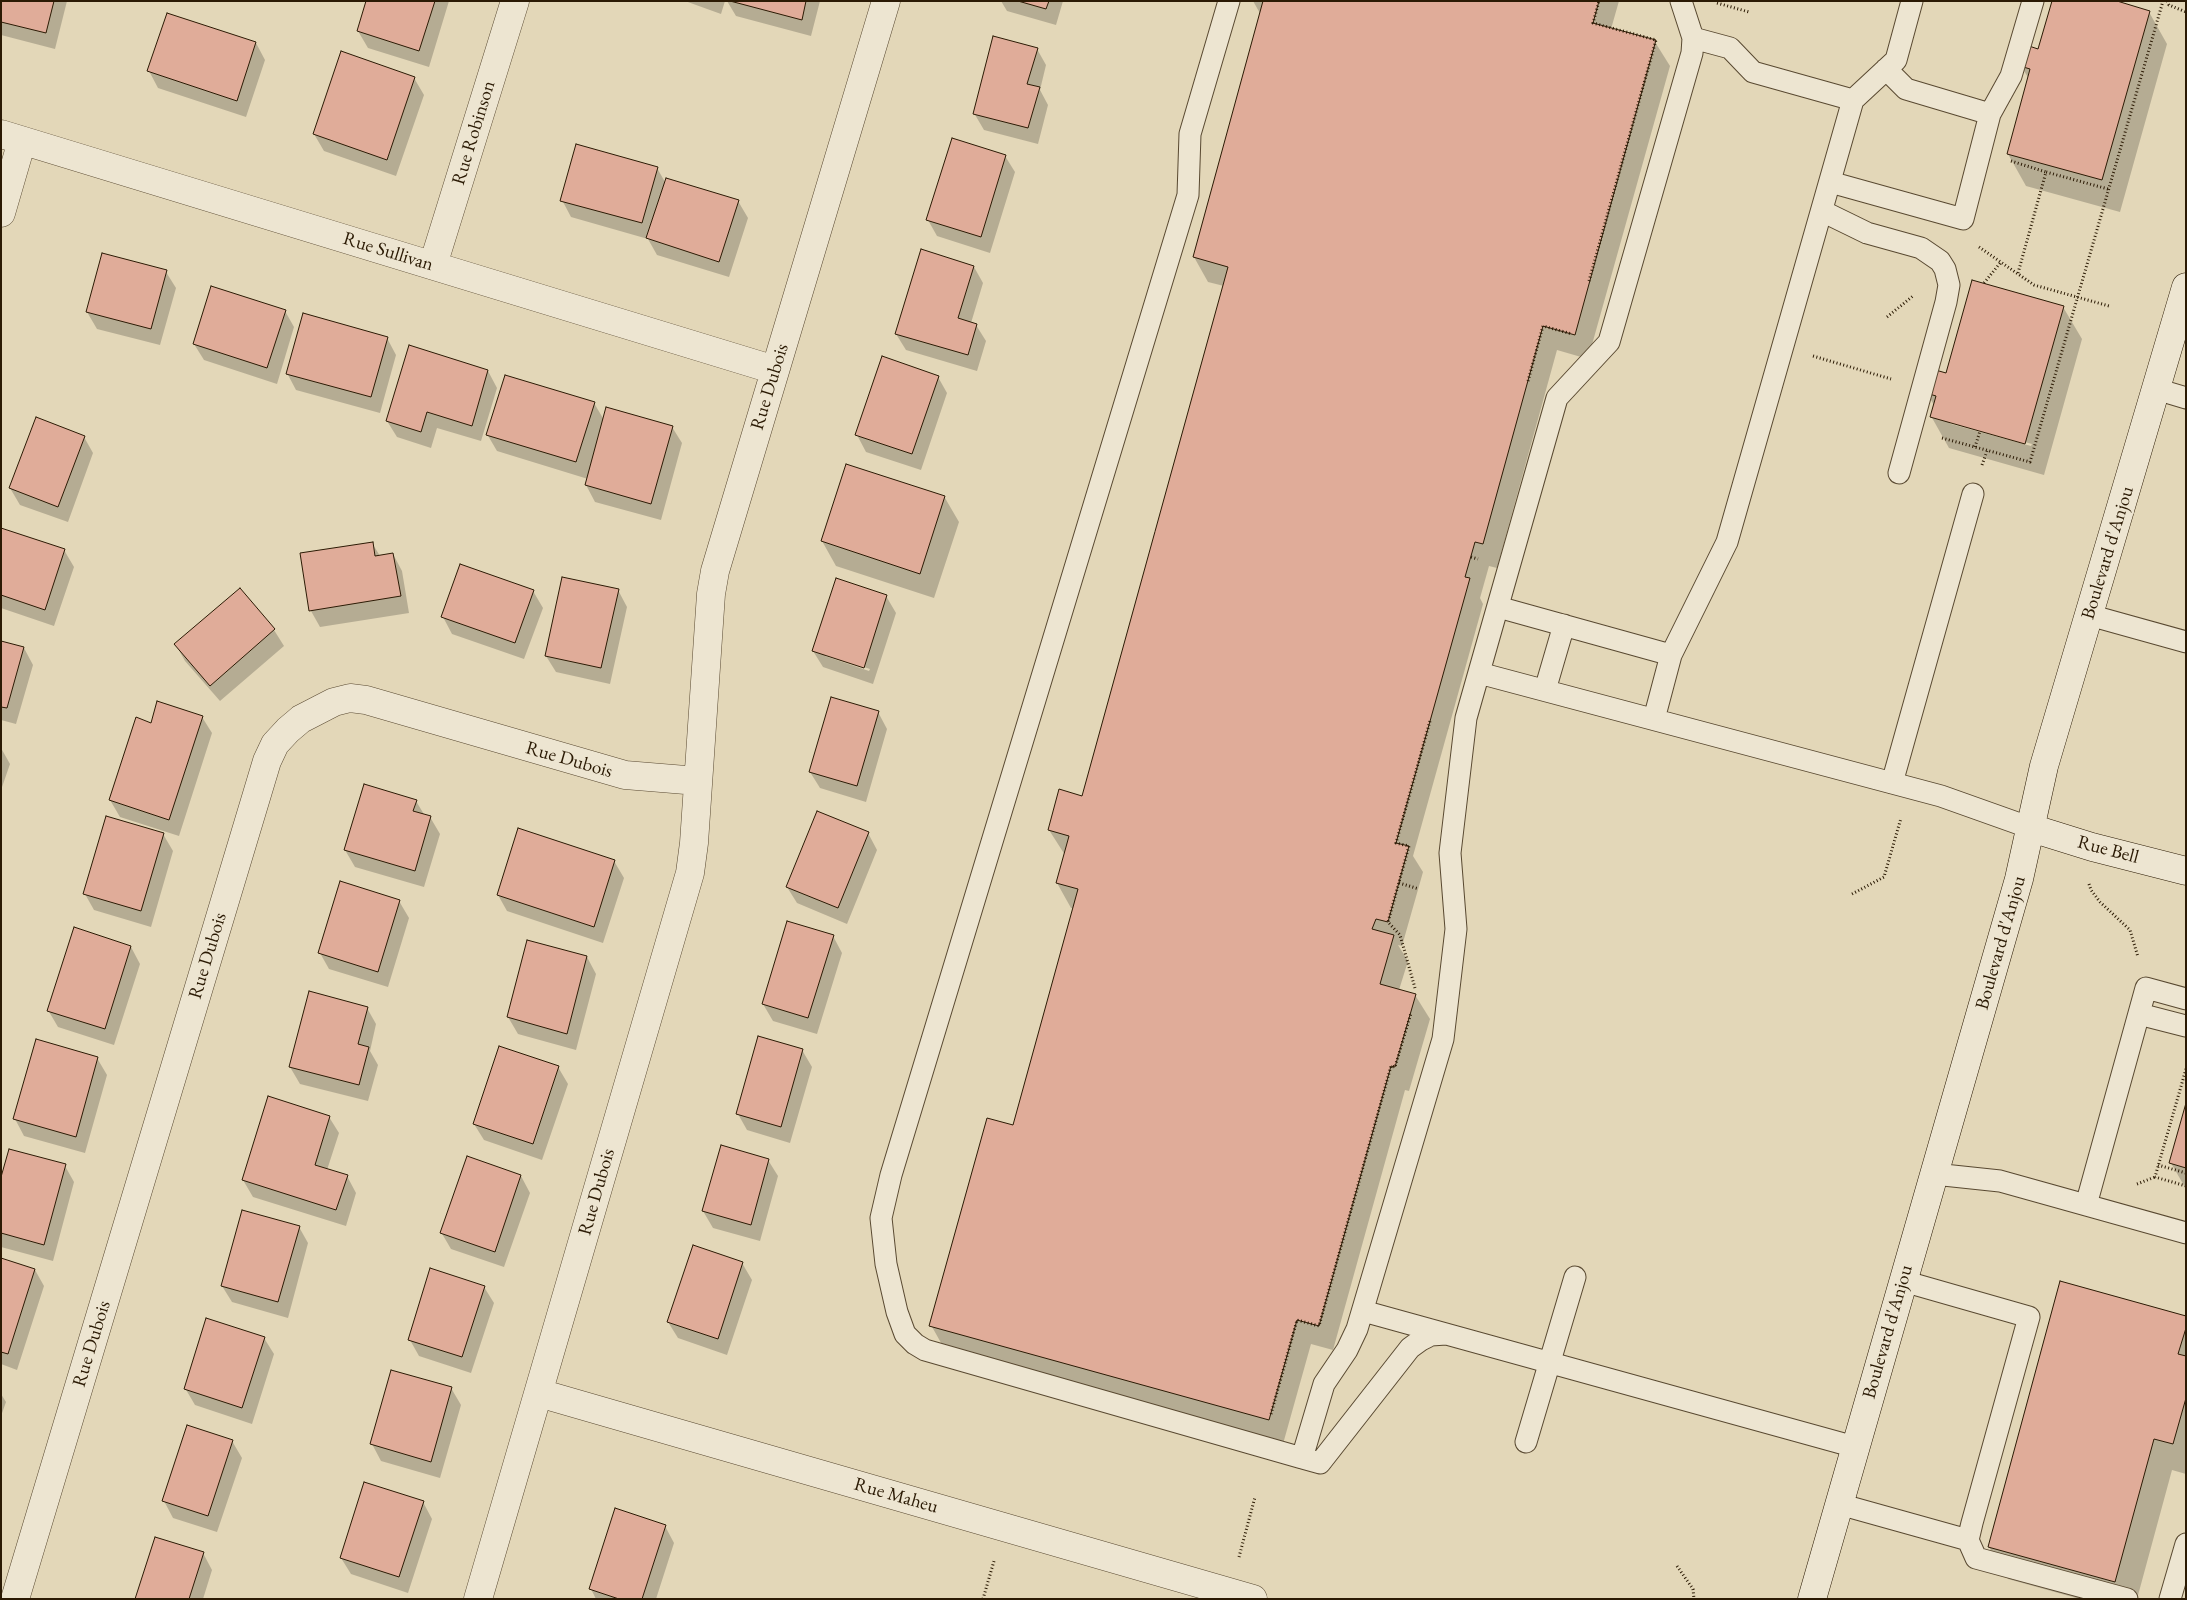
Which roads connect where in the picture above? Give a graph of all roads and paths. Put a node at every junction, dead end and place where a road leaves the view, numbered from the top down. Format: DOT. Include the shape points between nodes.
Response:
graph roads {
  1 [pos="515,1"];
  2 [pos="886,1"];
  3 [pos="1229,1"];
  4 [pos="1599,1"];
  5 [pos="1681,1"];
  6 [pos="1709,1"];
  7 [pos="1912,1"];
  8 [pos="2033,1"];
  9 [pos="2163,1"];
  10 [pos="2167,1"];
  11 [pos="1749,12"];
  12 [pos="2186,12"];
  13 [pos="1593,23"];
  14 [pos="1694,38"];
  15 [pos="1886,69"];
  16 [pos="1853,100"];
  17 [pos="1990,114"];
  18 [pos="12,137"];
  19 [pos="2004,159"];
  20 [pos="2026,159"];
  21 [pos="2025,165"];
  22 [pos="2046,172"];
  23 [pos="1830,182"];
  24 [pos="2108,190"];
  25 [pos="1822,211"];
  26 [pos="1,213"];
  27 [pos="1976,245"];
  28 [pos="2001,262"];
  29 [pos="433,265"];
  30 [pos="2018,273"];
  31 [pos="1984,284"];
  32 [pos="2077,297"];
  33 [pos="1910,299"];
  34 [pos="2184,299"];
  35 [pos="2109,306"];
  36 [pos="1887,317"];
  37 [pos="1828,360"];
  38 [pos="774,370"];
  39 [pos="1900,382"];
  40 [pos="2156,389"];
  41 [pos="2186,398"];
  42 [pos="1980,431"];
  43 [pos="1941,438"];
  44 [pos="1975,447"];
  45 [pos="1899,473"];
  46 [pos="1973,494"];
  47 [pos="1471,557"];
  48 [pos="1477,558"];
  49 [pos="1498,607"];
  50 [pos="2090,615"];
  51 [pos="1564,625"];
  52 [pos="2186,642"];
  53 [pos="1671,655"];
  54 [pos="1479,673"];
  55 [pos="1545,690"];
  56 [pos="1654,719"];
  57 [pos="698,781"];
  58 [pos="1900,785"];
  59 [pos="2031,828"];
  60 [pos="2186,871"];
  61 [pos="2089,883"];
  62 [pos="1852,894"];
  63 [pos="2130,930"];
  64 [pos="2186,999"];
  65 [pos="2139,1014"];
  66 [pos="2186,1026"];
  67 [pos="2186,1069"];
  68 [pos="2158,1165"];
  69 [pos="2186,1173"];
  70 [pos="1934,1174"];
  71 [pos="2186,1186"];
  72 [pos="2086,1205"];
  73 [pos="2186,1233"];
  74 [pos="1575,1277"];
  75 [pos="1903,1281"];
  76 [pos="1363,1311"];
  77 [pos="1446,1334"];
  78 [pos="1550,1364"];
  79 [pos="539,1393"];
  80 [pos="1526,1442"];
  81 [pos="1855,1447"];
  82 [pos="1311,1461"];
  83 [pos="1255,1497"];
  84 [pos="1839,1504"];
  85 [pos="1968,1540"];
  86 [pos="2186,1544"];
  87 [pos="994,1558"];
  88 [pos="1238,1560"];
  89 [pos="1677,1566"];
  90 [pos="15,1599"];
  91 [pos="478,1599"];
  92 [pos="983,1599"];
  93 [pos="1253,1599"];
  94 [pos="1694,1599"];
  95 [pos="1812,1599"];
  96 [pos="2127,1599"];
  97 [pos="2170,1599"];
  1 -- 29 [label="street, Rue Robinson"];
  2 -- 38 [label="street, Rue Dubois"];
  3 -- 82 [label="lane" via="1190,134 1188,195 883,1202 881,1218 886,1264 897,1312 905,1334 925,1350"];
  4 -- 13 [label="path"];
  5 -- 14 [label="lane"];
  6 -- 11 [label="path"];
  7 -- 15 [label="lane" via="1896,60"];
  8 -- 17 [label="lane" via="2011,76"];
  9 -- 24 [label="path"];
  10 -- 12 [label="path" via="2168,6"];
  14 -- 16 [label="lane" via="1730,48 1753,72"];
  14 -- 49 [label="lane" via="1609,342 1557,398"];
  15 -- 16 [label="lane"];
  15 -- 17 [label="lane" via="1906,89"];
  16 -- 23 [label="lane"];
  17 -- 23 [label="lane" via="1963,219"];
  18 -- 26 [label="street"];
  18 -- 29 [label="street, Rue Sullivan"];
  19 -- 21 [label="path"];
  20 -- 21 [label="path"];
  21 -- 22 [label="path"];
  22 -- 24 [label="path"];
  22 -- 30 [label="path"];
  23 -- 25 [label="lane"];
  24 -- 32 [label="path"];
  25 -- 45 [label="lane" via="1867,233 1921,248 1940,261 1945,269 1949,285 1946,302"];
  25 -- 53 [label="lane" via="1727,542"];
  27 -- 28 [label="path"];
  28 -- 30 [label="path"];
  28 -- 31 [label="path"];
  29 -- 38 [label="street, Rue Sullivan"];
  30 -- 32 [label="path" via="2034,285"];
  32 -- 35 [label="path"];
  32 -- 44 [label="path" via="2030,462"];
  33 -- 36 [label="path"];
  34 -- 40 [label="street, Boulevard d'Anjou"];
  37 -- 39 [label="path"];
  38 -- 57 [label="street, Rue Dubois" via="712,586"];
  40 -- 41 [label="lane"];
  40 -- 50 [label="street, Boulevard d'Anjou"];
  42 -- 44 [label="path"];
  43 -- 44 [label="path"];
  46 -- 58 [label="lane"];
  47 -- 48 [label="path"];
  49 -- 51 [label="lane"];
  49 -- 54 [label="lane"];
  50 -- 52 [label="lane"];
  50 -- 59 [label="street, Boulevard d'Anjou" via="2044,766"];
  51 -- 53 [label="lane"];
  51 -- 55 [label="lane"];
  53 -- 56 [label="lane"];
  54 -- 55 [label="lane"];
  54 -- 76 [label="lane" via="1466,718 1450,853 1456,929 1443,1039"];
  55 -- 56 [label="lane"];
  56 -- 58 [label="lane"];
  57 -- 79 [label="street, Rue Dubois" via="690,872"];
  57 -- 90 [label="street, Rue Dubois" via="625,776 350,698 308,715 275,744 267,761"];
  58 -- 59 [label="lane" via="1966,804"];
  58 -- 62 [label="path" via="1884,877"];
  59 -- 60 [label="street, Rue Bell"];
  59 -- 70 [label="street, Boulevard d'Anjou"];
  61 -- 63 [label="path" via="2100,902"];
  64 -- 65 [label="lane" via="2146,988"];
  65 -- 66 [label="lane"];
  65 -- 72 [label="lane"];
  67 -- 68 [label="path"];
  68 -- 69 [label="path"];
  68 -- 71 [label="path" via="2154,1177"];
  70 -- 72 [label="lane" via="2000,1180"];
  70 -- 75 [label="street, Boulevard d'Anjou"];
  72 -- 73 [label="lane"];
  74 -- 78 [label="lane"];
  75 -- 81 [label="street, Boulevard d'Anjou"];
  75 -- 85 [label="lane" via="2029,1317"];
  76 -- 77 [label="lane"];
  76 -- 82 [label="lane" via="1347,1350 1324,1384"];
  77 -- 78 [label="lane"];
  77 -- 82 [label="lane" via="1431,1335 1410,1348"];
  78 -- 80 [label="lane"];
  78 -- 81 [label="lane"];
  79 -- 91 [label="street, Rue Dubois"];
  79 -- 93 [label="street, Rue Maheu"];
  81 -- 84 [label="street, Boulevard d'Anjou"];
  83 -- 88 [label="path"];
  84 -- 85 [label="lane"];
  84 -- 95 [label="street, Boulevard d'Anjou"];
  85 -- 96 [label="lane" via="1976,1558"];
  86 -- 97 [label="lane"];
  87 -- 92 [label="path"];
  89 -- 94 [label="path" via="1693,1589"];
}
